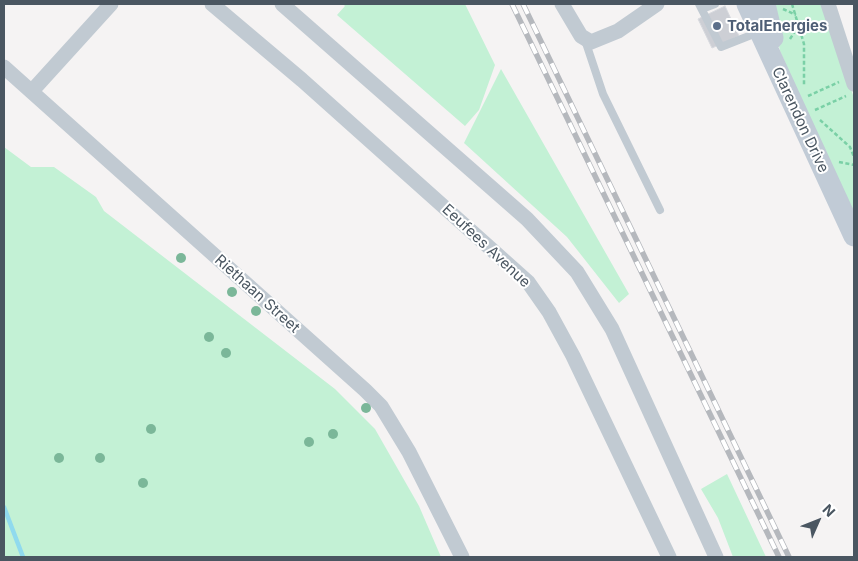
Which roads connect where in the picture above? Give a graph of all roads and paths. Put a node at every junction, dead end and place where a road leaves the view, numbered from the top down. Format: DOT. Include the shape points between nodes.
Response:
graph roads {
  1 [pos="111,4"];
  2 [pos="212,4"];
  3 [pos="282,4"];
  4 [pos="562,4"];
  5 [pos="656,4"];
  6 [pos="715,4"];
  7 [pos="747,4"];
  8 [pos="765,4"];
  9 [pos="792,4"];
  10 [pos="828,4"];
  11 [pos="701,6"];
  12 [pos="759,31"];
  13 [pos="585,40"];
  14 [pos="4,67"];
  15 [pos="853,80"];
  16 [pos="784,85"];
  17 [pos="32,92"];
  18 [pos="854,93"];
  19 [pos="805,115"];
  20 [pos="854,157"];
  21 [pos="660,210"];
  22 [pos="854,236"];
  23 [pos="462,557"];
  24 [pos="669,557"];
  25 [pos="716,557"];
  1 -- 17 [label="street"];
  2 -- 24 [label="street, Eeufees Avenue" via="528,282 574,356"];
  3 -- 25 [label="street" via="527,219 577,272 612,328"];
  4 -- 13 [label="street"];
  5 -- 13 [label="street" via="612,34 596,41"];
  6 -- 11 [label="lane"];
  7 -- 12 [label="main road, Clarendon Drive"];
  8 -- 16 [label="main road"];
  9 -- 15 [label="path" via="804,44 804,98"];
  10 -- 15 [label="street"];
  11 -- 12 [label="lane" via="721,48"];
  12 -- 16 [label="main road, Clarendon Drive"];
  13 -- 21 [label="lane" via="603,94"];
  14 -- 17 [label="street, Riethaan Street"];
  16 -- 19 [label="main road, Clarendon Drive"];
  17 -- 23 [label="street, Riethaan Street" via="381,406 409,452"];
  18 -- 19 [label="path"];
  19 -- 20 [label="path" via="850,147"];
  19 -- 22 [label="main road, Clarendon Drive"];
}
